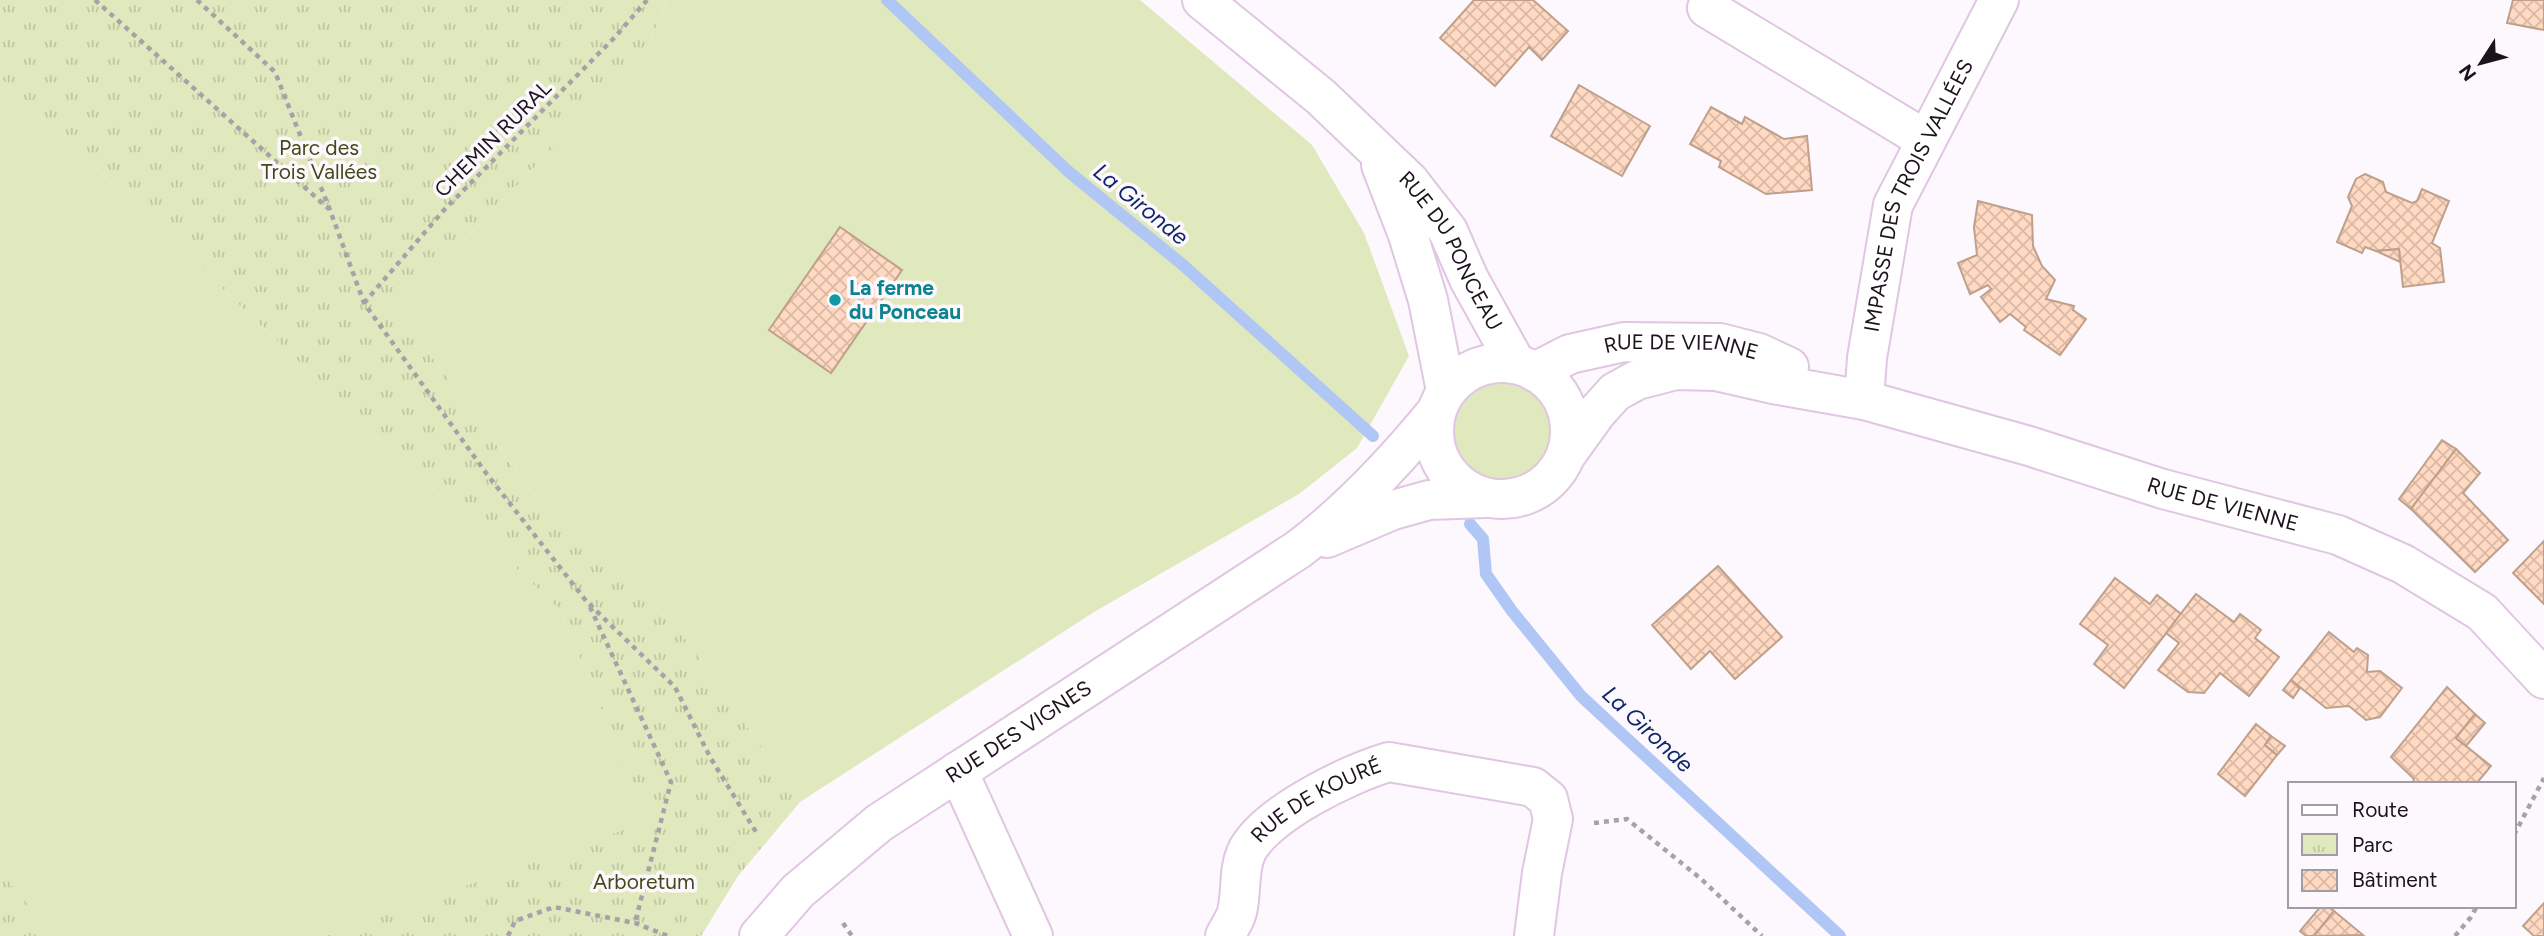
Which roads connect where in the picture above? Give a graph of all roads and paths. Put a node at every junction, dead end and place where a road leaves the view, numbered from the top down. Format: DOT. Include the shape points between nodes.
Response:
graph roads {
  1 [pos="95,0"];
  2 [pos="197,0"];
  3 [pos="647,0"];
  4 [pos="1202,0"];
  5 [pos="1999,0"];
  6 [pos="1707,8"];
  7 [pos="1926,140"];
  8 [pos="1374,147"];
  9 [pos="330,210"];
  10 [pos="364,303"];
  11 [pos="1525,367"];
  12 [pos="1864,400"];
  13 [pos="1441,402"];
  14 [pos="1566,455"];
  15 [pos="1486,498"];
  16 [pos="1299,550"];
  17 [pos="587,602"];
  18 [pos="2544,679"];
  19 [pos="958,771"];
  20 [pos="2544,778"];
  21 [pos="1628,819"];
  22 [pos="2516,831"];
  23 [pos="757,832"];
  24 [pos="2475,908"];
  25 [pos="635,923"];
  26 [pos="843,923"];
  27 [pos="508,936"];
  28 [pos="668,936"];
  29 [pos="759,936"];
  30 [pos="852,936"];
  31 [pos="1033,936"];
  32 [pos="1225,936"];
  33 [pos="1534,936"];
  34 [pos="1762,936"];
  35 [pos="2455,936"];
  1 -- 9 [label="path"];
  2 -- 9 [label="path" via="275,72"];
  3 -- 10 [label="path, CHEMIN RURAL" via="444,210"];
  4 -- 8 [label="street, RUE DU PONCEAU" via="1321,97"];
  5 -- 7 [label="street, IMPASSE DES TROIS VALLÉES"];
  6 -- 7 [label="street"];
  7 -- 12 [label="street, IMPASSE DES TROIS VALLÉES" via="1893,205"];
  8 -- 11 [label="street, RUE DU PONCEAU" via="1409,181 1448,231 1469,279"];
  8 -- 13 [label="street, RUE DU PONCEAU" via="1428,300"];
  9 -- 10 [label="path"];
  10 -- 17 [label="path" via="486,473"];
  11 -- 12 [label="street, RUE DE VIENNE" via="1624,342 1720,343 1759,353"];
  11 -- 13 [label="street" via="1483,366 1468,371"];
  11 -- 14 [label="street" via="1554,387 1566,408 1570,431"];
  12 -- 14 [label="street, RUE DE VIENNE" via="1716,370 1676,370 1637,380 1615,393"];
  12 -- 18 [label="street, RUE DE VIENNE" via="2163,489 2338,535 2403,564 2482,612"];
  13 -- 15 [label="street" via="1434,434 1438,456 1449,475"];
  13 -- 16 [label="street, RUE DES VIGNES" via="1406,449"];
  14 -- 15 [label="street" via="1554,476 1534,491 1510,499"];
  15 -- 16 [label="street, RUE DES VIGNES" via="1430,500 1393,510"];
  16 -- 19 [label="street, RUE DES VIGNES"];
  17 -- 23 [label="path" via="675,687 710,757"];
  17 -- 25 [label="path" via="671,782"];
  19 -- 29 [label="street, RUE DES VIGNES" via="879,823 798,891"];
  19 -- 31 [label="street"];
  20 -- 22 [label="path"];
  21 -- 34 [label="path"];
  24 -- 35 [label="path"];
  25 -- 27 [label="path" via="554,907 515,921"];
  25 -- 28 [label="path"];
  26 -- 30 [label="path"];
  32 -- 33 [label="street, RUE DE KOURÉ" via="1237,913 1241,867 1259,833 1321,792 1389,762 1533,787 1549,799 1553,819"];
}
